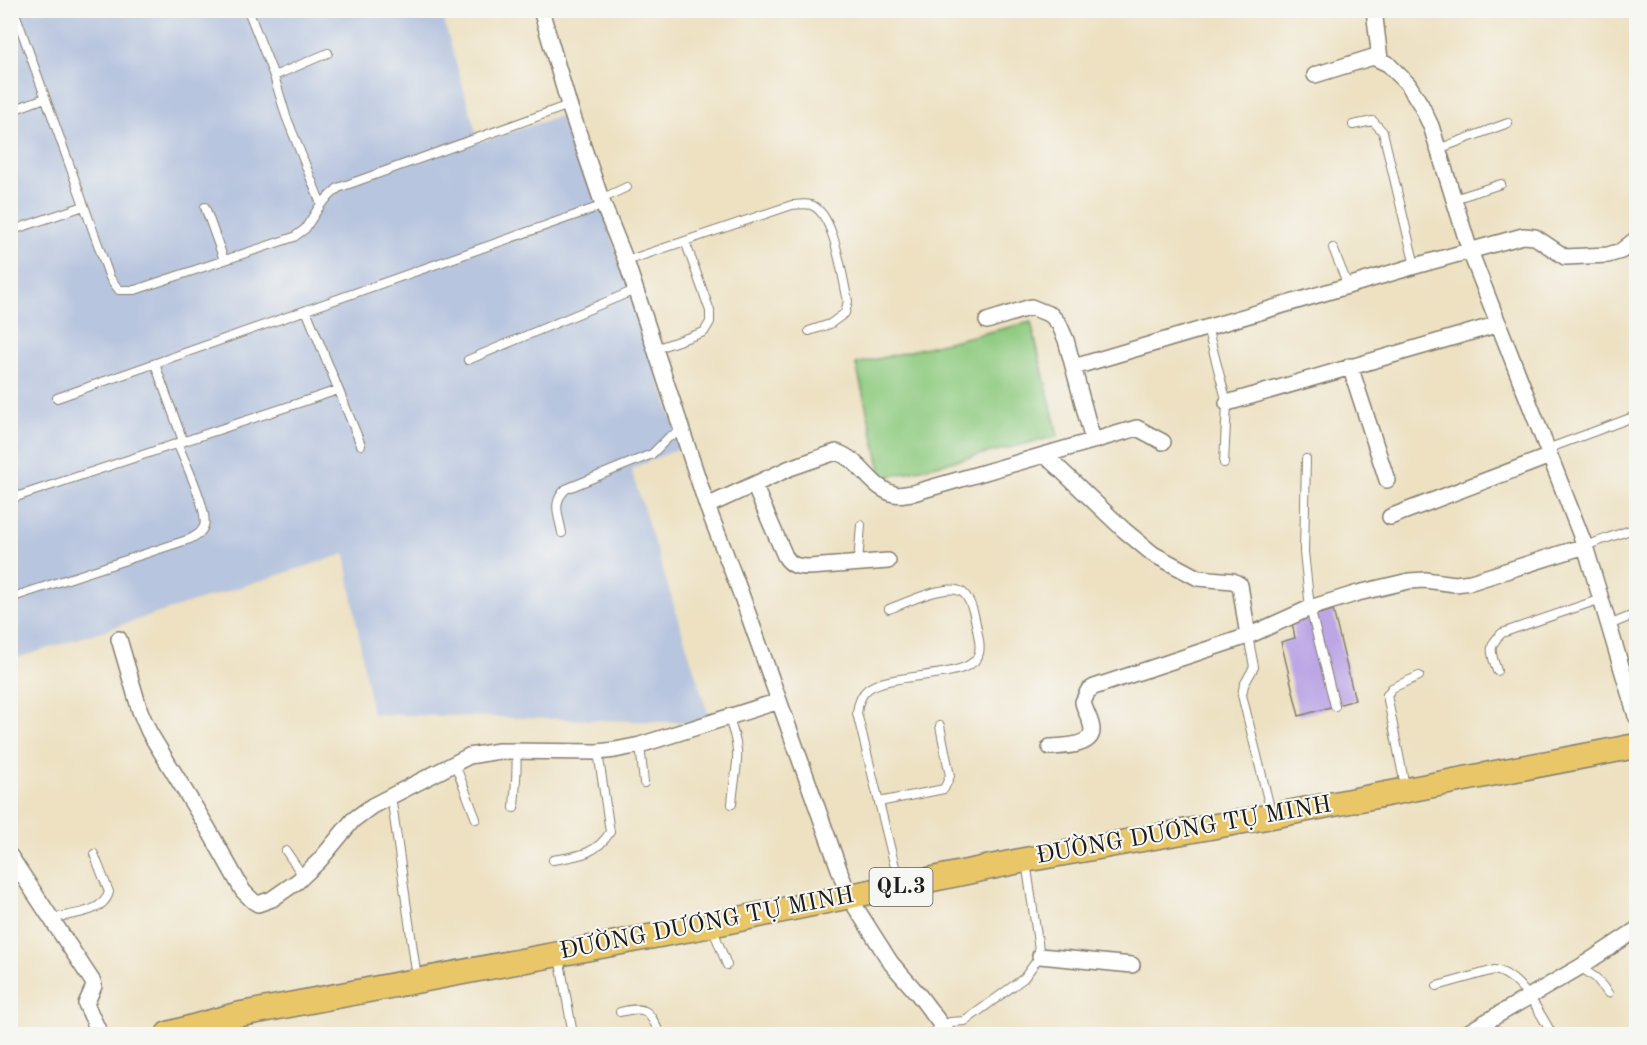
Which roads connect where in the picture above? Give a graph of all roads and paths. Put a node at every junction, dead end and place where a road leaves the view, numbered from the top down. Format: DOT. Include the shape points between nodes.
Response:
graph roads {
  1 [pos="14,10"];
  2 [pos="248,10"];
  3 [pos="541,10"];
  4 [pos="1374,10"];
  5 [pos="328,53"];
  6 [pos="1380,59"];
  7 [pos="1315,75"];
  8 [pos="274,76"];
  9 [pos="45,98"];
  10 [pos="569,105"];
  11 [pos="10,111"];
  12 [pos="1508,123"];
  13 [pos="1353,125"];
  14 [pos="1438,148"];
  15 [pos="1501,184"];
  16 [pos="627,188"];
  17 [pos="1454,199"];
  18 [pos="603,202"];
  19 [pos="321,204"];
  20 [pos="84,206"];
  21 [pos="205,207"];
  22 [pos="10,231"];
  23 [pos="1635,240"];
  24 [pos="685,241"];
  25 [pos="1333,248"];
  26 [pos="1470,251"];
  27 [pos="225,260"];
  28 [pos="626,261"];
  29 [pos="1415,266"];
  30 [pos="1348,285"];
  31 [pos="635,290"];
  32 [pos="306,310"];
  33 [pos="987,321"];
  34 [pos="1499,324"];
  35 [pos="1207,327"];
  36 [pos="809,331"];
  37 [pos="655,349"];
  38 [pos="468,360"];
  39 [pos="155,364"];
  40 [pos="1350,366"];
  41 [pos="1074,367"];
  42 [pos="338,390"];
  43 [pos="57,398"];
  44 [pos="1227,403"];
  45 [pos="1636,416"];
  46 [pos="682,431"];
  47 [pos="1093,441"];
  48 [pos="180,442"];
  49 [pos="1163,442"];
  50 [pos="361,445"];
  51 [pos="1549,453"];
  52 [pos="1045,455"];
  53 [pos="1306,459"];
  54 [pos="1224,463"];
  55 [pos="1387,480"];
  56 [pos="754,484"];
  57 [pos="10,499"];
  58 [pos="707,506"];
  59 [pos="1390,517"];
  60 [pos="861,525"];
  61 [pos="1636,528"];
  62 [pos="562,533"];
  63 [pos="1585,546"];
  64 [pos="888,561"];
  65 [pos="858,563"];
  66 [pos="10,597"];
  67 [pos="1601,599"];
  68 [pos="1310,608"];
  69 [pos="889,609"];
  70 [pos="1636,614"];
  71 [pos="1609,625"];
  72 [pos="1248,636"];
  73 [pos="118,639"];
  74 [pos="1497,670"];
  75 [pos="1419,676"];
  76 [pos="779,701"];
  77 [pos="1335,706"];
  78 [pos="1636,716"];
  79 [pos="728,717"];
  80 [pos="940,726"];
  81 [pos="640,745"];
  82 [pos="1636,746"];
  83 [pos="1050,747"];
  84 [pos="516,751"];
  85 [pos="598,752"];
  86 [pos="455,764"];
  87 [pos="644,783"];
  88 [pos="1406,790"];
  89 [pos="391,796"];
  90 [pos="879,802"];
  91 [pos="732,804"];
  92 [pos="514,808"];
  93 [pos="1272,816"];
  94 [pos="476,819"];
  95 [pos="286,851"];
  96 [pos="94,854"];
  97 [pos="10,856"];
  98 [pos="553,860"];
  99 [pos="1025,860"];
  100 [pos="303,876"];
  101 [pos="900,887"];
  102 [pos="849,897"];
  103 [pos="53,918"];
  104 [pos="711,924"];
  105 [pos="1636,930"];
  106 [pos="558,953"];
  107 [pos="1040,956"];
  108 [pos="727,965"];
  109 [pos="1132,965"];
  110 [pos="1580,967"];
  111 [pos="417,980"];
  112 [pos="1437,986"];
  113 [pos="1608,993"];
  114 [pos="1529,996"];
  115 [pos="620,1012"];
  116 [pos="940,1032"];
  117 [pos="100,1035"];
  118 [pos="168,1035"];
  119 [pos="573,1035"];
  120 [pos="660,1035"];
  121 [pos="1465,1035"];
  122 [pos="1552,1035"];
  1 -- 9 [label="lane"];
  2 -- 8 [label="lane"];
  3 -- 10 [label="street"];
  4 -- 6 [label="street"];
  5 -- 8 [label="lane"];
  6 -- 7 [label="street" via="1373,57"];
  6 -- 14 [label="street" via="1408,84"];
  8 -- 19 [label="lane"];
  9 -- 11 [label="lane"];
  9 -- 20 [label="lane"];
  10 -- 18 [label="street"];
  10 -- 19 [label="lane" via="338,188"];
  12 -- 14 [label="lane"];
  13 -- 29 [label="lane" via="1373,121 1383,132"];
  14 -- 17 [label="street"];
  15 -- 17 [label="lane"];
  16 -- 18 [label="lane"];
  17 -- 26 [label="street"];
  18 -- 28 [label="street"];
  18 -- 32 [label="lane"];
  19 -- 27 [label="lane" via="305,229 294,237"];
  20 -- 22 [label="lane"];
  20 -- 27 [label="lane" via="110,278 119,290 135,290"];
  21 -- 27 [label="lane"];
  23 -- 26 [label="street" via="1608,255 1565,257 1535,237 1523,236"];
  24 -- 28 [label="lane"];
  24 -- 36 [label="lane" via="792,205 810,205 820,211 830,223 848,301 845,313 830,324"];
  24 -- 37 [label="lane" via="710,311 710,322 704,333"];
  25 -- 30 [label="lane"];
  26 -- 29 [label="street"];
  26 -- 34 [label="street"];
  28 -- 31 [label="street"];
  29 -- 30 [label="street"];
  30 -- 35 [label="street"];
  31 -- 37 [label="street"];
  31 -- 38 [label="lane"];
  32 -- 39 [label="lane"];
  32 -- 42 [label="lane"];
  33 -- 41 [label="street" via="1031,307 1051,315 1059,324"];
  34 -- 40 [label="street"];
  34 -- 51 [label="street"];
  35 -- 41 [label="street"];
  35 -- 44 [label="lane"];
  37 -- 46 [label="street"];
  39 -- 43 [label="lane"];
  39 -- 48 [label="lane"];
  40 -- 44 [label="street"];
  40 -- 55 [label="street"];
  41 -- 47 [label="street"];
  42 -- 48 [label="lane"];
  42 -- 50 [label="lane"];
  44 -- 54 [label="lane"];
  45 -- 51 [label="lane"];
  46 -- 58 [label="street"];
  46 -- 62 [label="lane" via="669,437 652,454 566,489 556,502"];
  47 -- 49 [label="street" via="1137,428"];
  47 -- 52 [label="street"];
  48 -- 57 [label="lane"];
  48 -- 66 [label="lane" via="202,504 205,518 200,533"];
  51 -- 59 [label="street"];
  51 -- 63 [label="street"];
  52 -- 56 [label="street" via="896,495 882,489 854,460 836,452"];
  52 -- 72 [label="street" via="1154,554 1198,578 1240,585"];
  53 -- 68 [label="lane" via="1304,552"];
  56 -- 58 [label="street"];
  56 -- 65 [label="street" via="785,556 793,565"];
  58 -- 76 [label="street"];
  60 -- 65 [label="lane"];
  61 -- 63 [label="lane"];
  63 -- 67 [label="street"];
  63 -- 68 [label="street" via="1471,582 1409,581"];
  64 -- 65 [label="street"];
  67 -- 71 [label="street"];
  67 -- 74 [label="lane" via="1502,633 1491,650"];
  68 -- 72 [label="street"];
  68 -- 77 [label="lane"];
  69 -- 90 [label="lane" via="955,589 965,594 973,611 980,647 977,658 964,668 880,683 867,689 859,701 857,713"];
  70 -- 71 [label="lane"];
  71 -- 78 [label="street"];
  72 -- 83 [label="street" via="1094,687 1083,702 1092,734 1078,744"];
  72 -- 93 [label="lane" via="1254,667 1242,695"];
  73 -- 100 [label="street" via="149,732 247,896 258,904 265,902"];
  75 -- 88 [label="lane" via="1392,688 1387,695"];
  76 -- 79 [label="street"];
  76 -- 102 [label="street"];
  79 -- 81 [label="street"];
  79 -- 91 [label="lane" via="738,749"];
  80 -- 90 [label="lane" via="950,776 944,789"];
  81 -- 85 [label="street"];
  81 -- 87 [label="lane"];
  82 -- 88 [label="highway, ĐƯỜNG DƯƠNG TỰ MINH / QL.3"];
  84 -- 85 [label="street"];
  84 -- 86 [label="street" via="469,756"];
  84 -- 92 [label="lane"];
  85 -- 98 [label="lane" via="610,832 593,851"];
  86 -- 89 [label="street"];
  86 -- 94 [label="lane"];
  88 -- 93 [label="highway, ĐƯỜNG DƯƠNG TỰ MINH / QL.3"];
  89 -- 100 [label="street" via="353,820"];
  89 -- 111 [label="lane"];
  90 -- 101 [label="lane"];
  93 -- 99 [label="highway, ĐƯỜNG DƯƠNG TỰ MINH / QL.3"];
  95 -- 100 [label="lane"];
  96 -- 103 [label="lane" via="109,892 105,902"];
  97 -- 103 [label="street"];
  99 -- 101 [label="highway, ĐƯỜNG DƯƠNG TỰ MINH / QL.3"];
  99 -- 107 [label="lane"];
  101 -- 102 [label="highway, ĐƯỜNG DƯƠNG TỰ MINH / QL.3"];
  102 -- 104 [label="highway, ĐƯỜNG DƯƠNG TỰ MINH / QL.3"];
  102 -- 116 [label="street"];
  103 -- 117 [label="street" via="93,982 87,1004"];
  104 -- 106 [label="highway, ĐƯỜNG DƯƠNG TỰ MINH / QL.3"];
  104 -- 108 [label="lane"];
  105 -- 110 [label="street"];
  106 -- 111 [label="highway, ĐƯỜNG DƯƠNG TỰ MINH / QL.3"];
  106 -- 119 [label="lane"];
  107 -- 109 [label="street"];
  107 -- 116 [label="lane" via="1024,978 965,1021 950,1022"];
  110 -- 113 [label="lane"];
  110 -- 114 [label="street"];
  111 -- 118 [label="highway, ĐƯỜNG DƯƠNG TỰ MINH / QL.3" via="236,1015"];
  112 -- 114 [label="lane" via="1494,970 1508,975"];
  114 -- 121 [label="street"];
  114 -- 122 [label="lane"];
  115 -- 120 [label="lane" via="642,1009 649,1013"];
}
